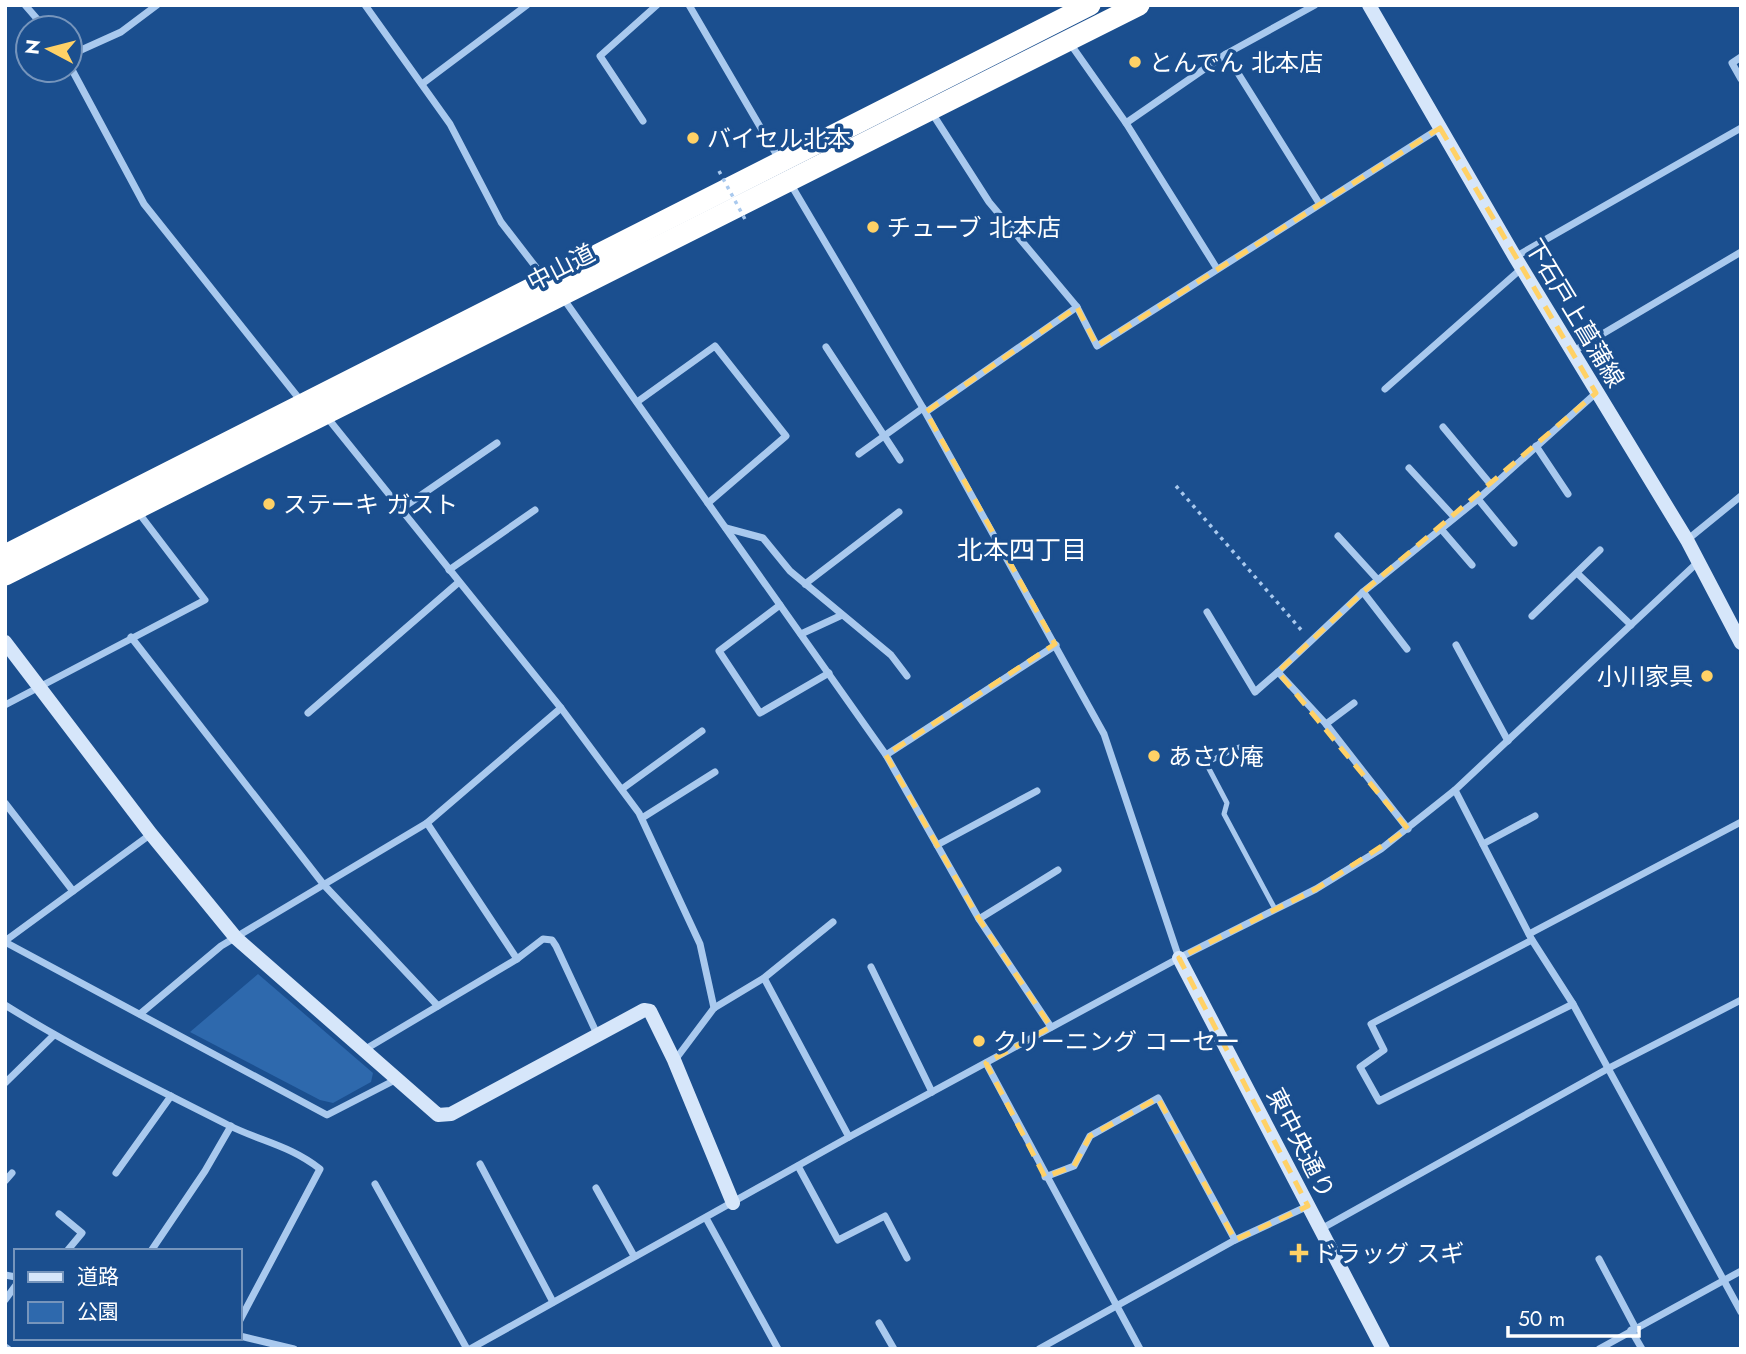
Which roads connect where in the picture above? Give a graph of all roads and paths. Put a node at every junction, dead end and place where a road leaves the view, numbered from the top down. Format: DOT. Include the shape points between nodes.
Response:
graph roads {
  1 [pos="157,5"];
  2 [pos="366,5"];
  3 [pos="527,5"];
  4 [pos="657,5"];
  5 [pos="690,5"];
  6 [pos="1090,5"];
  7 [pos="1139,5"];
  8 [pos="1315,5"];
  9 [pos="1369,5"];
  10 [pos="1068,41"];
  11 [pos="84,49"];
  12 [pos="1226,54"];
  13 [pos="1741,57"];
  14 [pos="1741,79"];
  15 [pos="80,84"];
  16 [pos="422,84"];
  17 [pos="930,110"];
  18 [pos="643,121"];
  19 [pos="1126,123"];
  20 [pos="1440,128"];
  21 [pos="1741,128"];
  22 [pos="781,163"];
  23 [pos="719,171"];
  24 [pos="790,183"];
  25 [pos="1319,203"];
  26 [pos="747,223"];
  27 [pos="1741,252"];
  28 [pos="1518,263"];
  29 [pos="1216,267"];
  30 [pos="546,280"];
  31 [pos="561,295"];
  32 [pos="1077,307"];
  33 [pos="826,346"];
  34 [pos="1572,352"];
  35 [pos="1385,388"];
  36 [pos="1596,393"];
  37 [pos="637,402"];
  38 [pos="303,404"];
  39 [pos="925,410"];
  40 [pos="326,416"];
  41 [pos="1443,427"];
  42 [pos="884,435"];
  43 [pos="497,443"];
  44 [pos="1536,446"];
  45 [pos="859,454"];
  46 [pos="900,460"];
  47 [pos="1409,468"];
  48 [pos="1176,486"];
  49 [pos="1492,486"];
  50 [pos="1568,494"];
  51 [pos="1741,496"];
  52 [pos="1478,499"];
  53 [pos="708,503"];
  54 [pos="401,509"];
  55 [pos="136,510"];
  56 [pos="535,510"];
  57 [pos="899,512"];
  58 [pos="1454,517"];
  59 [pos="725,527"];
  60 [pos="1441,530"];
  61 [pos="1338,536"];
  62 [pos="1687,540"];
  63 [pos="1514,543"];
  64 [pos="1600,550"];
  65 [pos="5,555"];
  66 [pos="1698,562"];
  67 [pos="1472,565"];
  68 [pos="449,569"];
  69 [pos="1577,573"];
  70 [pos="5,575"];
  71 [pos="1378,580"];
  72 [pos="459,582"];
  73 [pos="805,584"];
  74 [pos="1363,592"];
  75 [pos="780,605"];
  76 [pos="1207,612"];
  77 [pos="840,616"];
  78 [pos="1532,616"];
  79 [pos="1631,625"];
  80 [pos="801,634"];
  81 [pos="131,637"];
  82 [pos="5,642"];
  83 [pos="1312,642"];
  84 [pos="1741,643"];
  85 [pos="1056,645"];
  86 [pos="1456,645"];
  87 [pos="1407,649"];
  88 [pos="1278,672"];
  89 [pos="829,673"];
  90 [pos="907,676"];
  91 [pos="39,686"];
  92 [pos="1354,703"];
  93 [pos="5,705"];
  94 [pos="561,708"];
  95 [pos="308,713"];
  96 [pos="1326,724"];
  97 [pos="702,731"];
  98 [pos="1508,741"];
  99 [pos="1239,747"];
  100 [pos="886,755"];
  101 [pos="715,772"];
  102 [pos="622,789"];
  103 [pos="1455,790"];
  104 [pos="1037,791"];
  105 [pos="5,803"];
  106 [pos="1535,816"];
  107 [pos="642,818"];
  108 [pos="1741,822"];
  109 [pos="427,823"];
  110 [pos="1408,829"];
  111 [pos="151,834"];
  112 [pos="1483,844"];
  113 [pos="937,845"];
  114 [pos="1058,870"];
  115 [pos="324,885"];
  116 [pos="73,891"];
  117 [pos="1275,909"];
  118 [pos="979,919"];
  119 [pos="833,922"];
  120 [pos="1531,937"];
  121 [pos="236,938"];
  122 [pos="5,941"];
  123 [pos="1180,958"];
  124 [pos="517,959"];
  125 [pos="871,967"];
  126 [pos="764,978"];
  127 [pos="1741,1000"];
  128 [pos="1573,1004"];
  129 [pos="5,1005"];
  130 [pos="438,1006"];
  131 [pos="715,1008"];
  132 [pos="140,1014"];
  133 [pos="1051,1027"];
  134 [pos="597,1034"];
  135 [pos="54,1035"];
  136 [pos="363,1051"];
  137 [pos="674,1060"];
  138 [pos="986,1063"];
  139 [pos="1609,1068"];
  140 [pos="397,1078"];
  141 [pos="5,1083"];
  142 [pos="932,1092"];
  143 [pos="171,1096"];
  144 [pos="231,1126"];
  145 [pos="849,1137"];
  146 [pos="480,1164"];
  147 [pos="798,1166"];
  148 [pos="12,1173"];
  149 [pos="116,1173"];
  150 [pos="1045,1177"];
  151 [pos="5,1181"];
  152 [pos="375,1184"];
  153 [pos="596,1188"];
  154 [pos="733,1203"];
  155 [pos="1308,1206"];
  156 [pos="59,1214"];
  157 [pos="706,1218"];
  158 [pos="1320,1229"];
  159 [pos="1236,1240"];
  160 [pos="69,1249"];
  161 [pos="152,1249"];
  162 [pos="634,1256"];
  163 [pos="907,1258"];
  164 [pos="1599,1259"];
  165 [pos="1741,1271"];
  166 [pos="1723,1280"];
  167 [pos="553,1302"];
  168 [pos="1117,1307"];
  169 [pos="1741,1312"];
  170 [pos="242,1316"];
  171 [pos="879,1323"];
  172 [pos="1634,1330"];
  173 [pos="242,1337"];
  174 [pos="265,1346"];
  175 [pos="294,1349"];
  176 [pos="468,1349"];
  177 [pos="778,1349"];
  178 [pos="894,1349"];
  179 [pos="1039,1349"];
  180 [pos="1140,1349"];
  181 [pos="1383,1349"];
  182 [pos="1599,1349"];
  183 [pos="1642,1349"];
  1 -- 11 [label="street" via="121,32"];
  2 -- 16 [label="street"];
  3 -- 16 [label="street"];
  4 -- 18 [label="street" via="600,56"];
  5 -- 22 [label="street"];
  6 -- 22 [label="highway, 中山道"];
  7 -- 10 [label="highway, 中山道"];
  8 -- 12 [label="street"];
  9 -- 20 [label="street, 下石戸上菖蒲線"];
  10 -- 17 [label="highway, 中山道"];
  10 -- 19 [label="street"];
  12 -- 19 [label="street"];
  12 -- 25 [label="street"];
  13 -- 14 [label="street" via="1732,63"];
  15 -- 38 [label="street" via="144,204"];
  16 -- 30 [label="street" via="450,124 501,222"];
  17 -- 24 [label="highway, 中山道"];
  17 -- 32 [label="street" via="989,202"];
  19 -- 29 [label="street"];
  20 -- 25 [label="street"];
  20 -- 28 [label="street, 下石戸上菖蒲線"];
  21 -- 28 [label="street"];
  22 -- 24 [label="street"];
  22 -- 30 [label="highway, 中山道"];
  23 -- 26 [label="path, bridge"];
  24 -- 31 [label="highway, 中山道"];
  24 -- 39 [label="street"];
  25 -- 29 [label="street"];
  27 -- 34 [label="street"];
  28 -- 34 [label="street, 下石戸上菖蒲線"];
  28 -- 35 [label="street"];
  29 -- 32 [label="street" via="1097,346"];
  30 -- 38 [label="highway, 中山道"];
  31 -- 37 [label="street"];
  31 -- 40 [label="highway, 中山道"];
  32 -- 39 [label="street"];
  33 -- 42 [label="street"];
  34 -- 36 [label="street, 下石戸上菖蒲線"];
  36 -- 44 [label="street"];
  36 -- 62 [label="street, 下石戸上菖蒲線"];
  37 -- 53 [label="street"];
  37 -- 53 [label="street" via="715,346 786,436"];
  38 -- 65 [label="highway, 中山道"];
  39 -- 42 [label="street"];
  39 -- 85 [label="street"];
  40 -- 54 [label="street"];
  40 -- 55 [label="highway, 中山道"];
  41 -- 49 [label="street"];
  42 -- 45 [label="street"];
  42 -- 46 [label="street"];
  43 -- 54 [label="street"];
  44 -- 49 [label="street"];
  44 -- 50 [label="street"];
  47 -- 58 [label="street"];
  48 -- 83 [label="path"];
  49 -- 52 [label="street"];
  51 -- 62 [label="street"];
  52 -- 58 [label="street"];
  52 -- 63 [label="street"];
  53 -- 59 [label="street"];
  54 -- 68 [label="street"];
  55 -- 70 [label="highway, 中山道"];
  55 -- 81 [label="street" via="205,600"];
  56 -- 68 [label="street"];
  57 -- 73 [label="street"];
  58 -- 60 [label="street"];
  59 -- 73 [label="street" via="762,538"];
  59 -- 75 [label="street"];
  60 -- 67 [label="street"];
  60 -- 71 [label="street"];
  61 -- 71 [label="street"];
  62 -- 66 [label="street, 下石戸上菖蒲線"];
  64 -- 69 [label="street"];
  66 -- 79 [label="street"];
  66 -- 84 [label="street, 下石戸上菖蒲線"];
  68 -- 72 [label="street"];
  69 -- 78 [label="street"];
  69 -- 79 [label="street"];
  71 -- 74 [label="street"];
  72 -- 94 [label="street"];
  72 -- 95 [label="street"];
  73 -- 77 [label="street"];
  74 -- 83 [label="street"];
  74 -- 87 [label="street"];
  75 -- 80 [label="street"];
  75 -- 89 [label="street" via="719,652 760,713"];
  76 -- 88 [label="street" via="1255,692"];
  77 -- 80 [label="street"];
  77 -- 90 [label="street" via="891,655"];
  79 -- 98 [label="street"];
  80 -- 89 [label="street"];
  81 -- 91 [label="street"];
  81 -- 115 [label="street"];
  82 -- 91 [label="street"];
  83 -- 88 [label="street"];
  85 -- 100 [label="street"];
  85 -- 123 [label="street" via="1104,734"];
  86 -- 98 [label="street"];
  88 -- 96 [label="street"];
  89 -- 100 [label="street"];
  91 -- 93 [label="street"];
  91 -- 111 [label="street"];
  92 -- 96 [label="street"];
  94 -- 102 [label="street"];
  94 -- 109 [label="street"];
  96 -- 110 [label="street"];
  97 -- 102 [label="street"];
  98 -- 103 [label="street"];
  99 -- 117 [label="lane" via="1206,763 1227,803 1224,814"];
  100 -- 113 [label="street"];
  101 -- 107 [label="street"];
  102 -- 107 [label="street"];
  103 -- 110 [label="street"];
  103 -- 112 [label="street"];
  104 -- 113 [label="street"];
  105 -- 116 [label="street"];
  106 -- 112 [label="street"];
  107 -- 131 [label="street" via="700,944"];
  108 -- 120 [label="street"];
  109 -- 115 [label="street"];
  109 -- 124 [label="street"];
  110 -- 117 [label="street"];
  111 -- 116 [label="street"];
  111 -- 121 [label="street"];
  112 -- 120 [label="street"];
  113 -- 118 [label="street"];
  114 -- 118 [label="street"];
  115 -- 121 [label="street"];
  115 -- 130 [label="street"];
  116 -- 122 [label="street"];
  117 -- 123 [label="street"];
  118 -- 133 [label="street"];
  119 -- 126 [label="street"];
  120 -- 128 [label="street"];
  120 -- 128 [label="street" via="1371,1024 1384,1050 1360,1067 1379,1101"];
  121 -- 132 [label="street"];
  121 -- 136 [label="street"];
  122 -- 132 [label="street"];
  123 -- 133 [label="street"];
  123 -- 155 [label="street, 東中央通り"];
  124 -- 130 [label="street"];
  124 -- 134 [label="street" via="543,939 551,940"];
  125 -- 142 [label="street"];
  126 -- 131 [label="street"];
  126 -- 145 [label="street"];
  127 -- 139 [label="street"];
  128 -- 139 [label="street"];
  129 -- 135 [label="street"];
  130 -- 136 [label="street"];
  131 -- 137 [label="street"];
  132 -- 140 [label="street" via="327,1115"];
  133 -- 138 [label="street"];
  134 -- 137 [label="street" via="650,1011"];
  134 -- 140 [label="street" via="444,1116"];
  135 -- 141 [label="street"];
  135 -- 143 [label="street"];
  136 -- 140 [label="street"];
  137 -- 154 [label="street"];
  138 -- 142 [label="street"];
  138 -- 150 [label="street"];
  139 -- 158 [label="street"];
  139 -- 166 [label="street"];
  142 -- 145 [label="street"];
  143 -- 144 [label="street"];
  143 -- 149 [label="street"];
  144 -- 161 [label="street"];
  144 -- 170 [label="street" via="297,1151 320,1169"];
  145 -- 147 [label="street"];
  146 -- 167 [label="street"];
  147 -- 154 [label="street"];
  147 -- 163 [label="street" via="838,1240 885,1216"];
  148 -- 151 [label="street"];
  150 -- 159 [label="street" via="1074,1166 1090,1136 1157,1098"];
  150 -- 168 [label="street"];
  152 -- 176 [label="street"];
  153 -- 162 [label="street"];
  154 -- 157 [label="street"];
  155 -- 158 [label="street, 東中央通り"];
  155 -- 159 [label="street"];
  156 -- 160 [label="street" via="82,1233"];
  157 -- 162 [label="street"];
  157 -- 177 [label="street"];
  158 -- 181 [label="street, 東中央通り"];
  159 -- 168 [label="street"];
  162 -- 167 [label="street"];
  164 -- 172 [label="street"];
  165 -- 166 [label="street"];
  166 -- 169 [label="street"];
  166 -- 172 [label="street"];
  167 -- 176 [label="street"];
  168 -- 179 [label="street"];
  168 -- 180 [label="street"];
  171 -- 178 [label="street"];
  172 -- 182 [label="street"];
  172 -- 183 [label="street"];
  173 -- 174 [label="street"];
  174 -- 175 [label="street"];
}
